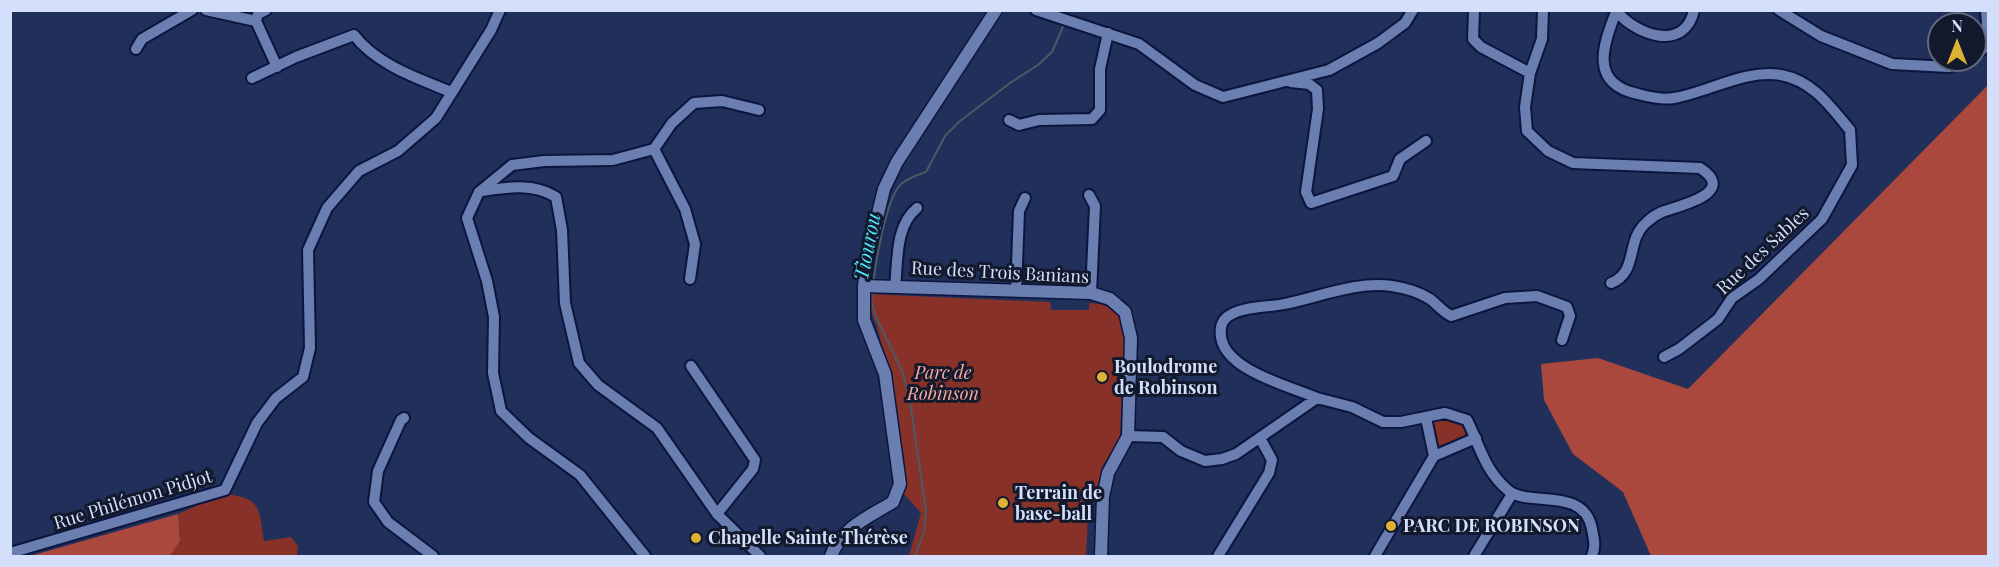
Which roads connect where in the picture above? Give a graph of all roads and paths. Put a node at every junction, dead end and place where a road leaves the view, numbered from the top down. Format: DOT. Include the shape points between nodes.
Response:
graph roads {
  1 [pos="192,10"];
  2 [pos="206,10"];
  3 [pos="266,10"];
  4 [pos="500,10"];
  5 [pos="996,10"];
  6 [pos="1036,10"];
  7 [pos="1413,10"];
  8 [pos="1474,10"];
  9 [pos="1543,10"];
  10 [pos="1694,10"];
  11 [pos="1779,10"];
  12 [pos="1616,11"];
  13 [pos="256,21"];
  14 [pos="1108,33"];
  15 [pos="136,49"];
  16 [pos="1927,66"];
  17 [pos="277,67"];
  18 [pos="1530,73"];
  19 [pos="252,78"];
  20 [pos="1282,81"];
  21 [pos="451,92"];
  22 [pos="759,110"];
  23 [pos="1009,120"];
  24 [pos="1426,141"];
  25 [pos="654,149"];
  26 [pos="479,192"];
  27 [pos="1089,195"];
  28 [pos="1025,198"];
  29 [pos="917,208"];
  30 [pos="690,279"];
  31 [pos="1611,284"];
  32 [pos="870,286"];
  33 [pos="895,287"];
  34 [pos="1016,291"];
  35 [pos="1091,293"];
  36 [pos="1562,340"];
  37 [pos="1664,357"];
  38 [pos="691,366"];
  39 [pos="1317,398"];
  40 [pos="404,418"];
  41 [pos="1426,418"];
  42 [pos="1128,436"];
  43 [pos="1260,438"];
  44 [pos="1476,438"];
  45 [pos="1434,456"];
  46 [pos="1512,494"];
  47 [pos="717,514"];
  48 [pos="10,553"];
  49 [pos="433,556"];
  50 [pos="645,556"];
  51 [pos="760,556"];
  52 [pos="831,556"];
  53 [pos="1101,556"];
  54 [pos="1218,556"];
  55 [pos="1375,556"];
  56 [pos="1474,556"];
  57 [pos="1592,556"];
  1 -- 15 [label="street" via="142,39"];
  2 -- 13 [label="street"];
  3 -- 13 [label="street" via="258,14"];
  4 -- 21 [label="street, Rue Philémon Pidjot" via="463,78"];
  5 -- 32 [label="street" via="897,162 884,189 867,259"];
  6 -- 14 [label="street"];
  7 -- 20 [label="street" via="1405,23 1377,44 1339,65 1319,74"];
  8 -- 18 [label="street" via="1473,39"];
  9 -- 18 [label="street" via="1542,39"];
  10 -- 12 [label="street" via="1683,31 1668,37 1635,28"];
  11 -- 16 [label="street" via="1821,36 1892,64"];
  12 -- 37 [label="street, Rue des Sables" via="1603,43 1606,75 1624,91 1673,99 1744,78 1779,75 1809,84 1850,130 1852,165 1822,219 1759,279 1732,298 1718,319"];
  13 -- 17 [label="street"];
  14 -- 20 [label="street" via="1139,44 1195,85 1223,97"];
  14 -- 23 [label="street" via="1100,69 1100,110 1092,119 1039,120 1019,125"];
  17 -- 19 [label="street"];
  17 -- 21 [label="street" via="354,35 363,47 393,67"];
  18 -- 31 [label="street" via="1525,107 1527,131 1548,151 1573,162 1700,168 1707,172 1711,182 1702,200 1660,212 1644,224 1633,239 1630,265 1622,279"];
  20 -- 24 [label="street" via="1309,84 1317,90 1318,109 1306,192 1311,203 1393,176 1400,159"];
  21 -- 48 [label="street, Rue Philémon Pidjot" via="436,118 398,151 359,171 327,208 308,250 310,348 303,377 276,398 257,423 225,490"];
  22 -- 25 [label="street" via="722,101 694,103 672,123"];
  25 -- 26 [label="street" via="613,160 512,165"];
  25 -- 30 [label="street" via="685,209 695,244"];
  26 -- 47 [label="street" via="507,187 543,188 556,197 562,230 565,303 579,363 598,386 657,428"];
  26 -- 50 [label="street" via="467,218 494,317 493,373 501,411 529,438 580,475"];
  27 -- 35 [label="street" via="1095,206"];
  28 -- 34 [label="street" via="1019,211"];
  29 -- 33 [label="street" via="907,216 900,235"];
  32 -- 33 [label="street, Rue des Trois Banians"];
  32 -- 52 [label="street" via="864,320 885,374 900,484 893,502 846,532"];
  33 -- 34 [label="street, Rue des Trois Banians"];
  34 -- 35 [label="street, Rue des Trois Banians"];
  35 -- 42 [label="street, Rue des Trois Banians" via="1110,299 1125,312 1131,338"];
  36 -- 39 [label="street" via="1570,315 1567,307 1537,296 1504,298 1451,316 1428,298 1389,285 1367,285 1226,317 1220,329 1229,356 1262,376"];
  38 -- 47 [label="street" via="755,460 753,469"];
  39 -- 41 [label="street" via="1352,407 1383,422"];
  39 -- 43 [label="street"];
  40 -- 49 [label="street" via="378,471 374,502 388,522"];
  41 -- 44 [label="street" via="1452,414 1467,420"];
  41 -- 45 [label="street"];
  42 -- 43 [label="street" via="1163,437 1181,451 1206,462 1236,454"];
  42 -- 53 [label="street, Rue des Trois Banians" via="1108,473"];
  43 -- 54 [label="street" via="1272,460 1269,473"];
  44 -- 45 [label="street"];
  44 -- 46 [label="street" via="1491,475"];
  45 -- 55 [label="street"];
  46 -- 56 [label="street"];
  46 -- 57 [label="street" via="1560,500 1581,510 1591,523 1596,546"];
  47 -- 51 [label="street"];
}
